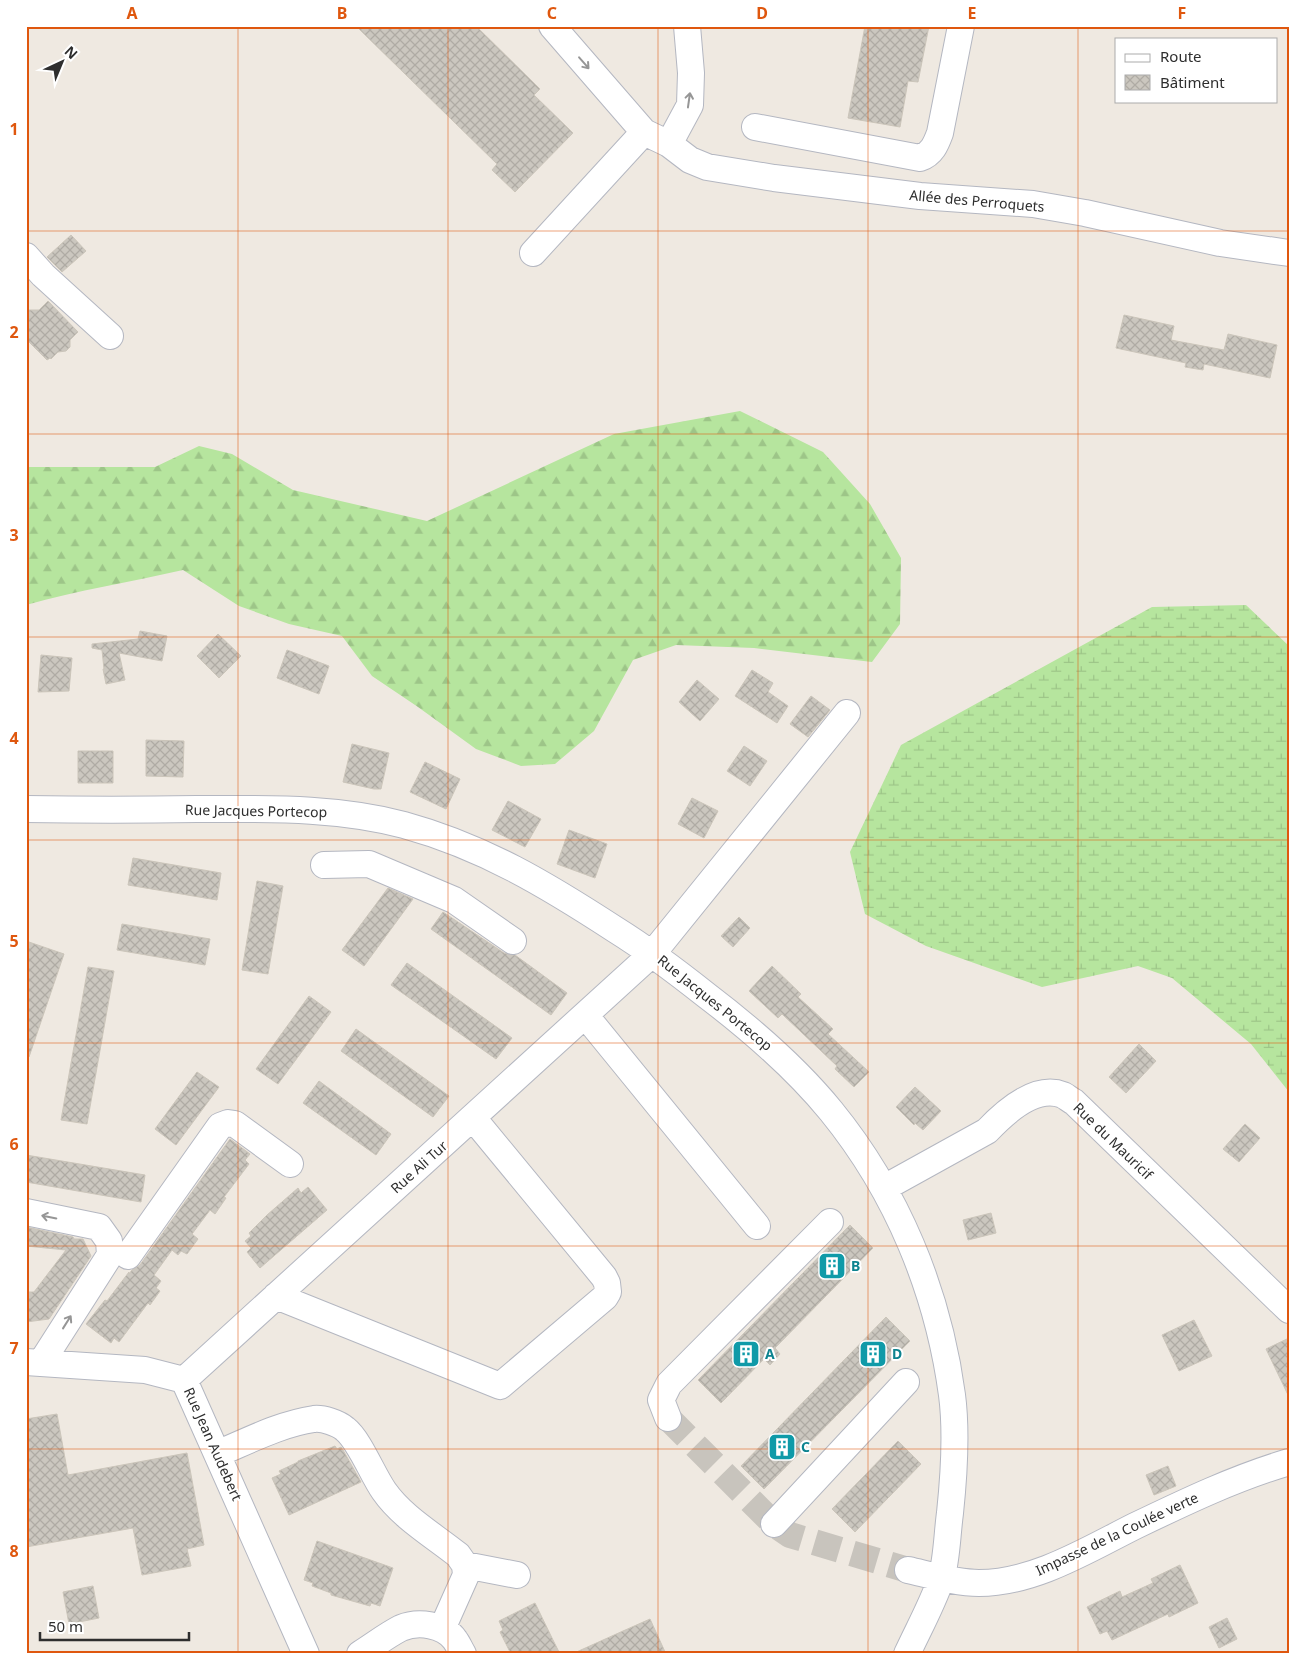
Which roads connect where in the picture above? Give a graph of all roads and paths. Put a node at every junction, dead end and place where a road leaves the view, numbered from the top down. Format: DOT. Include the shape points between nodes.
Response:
graph roads {
  1 [pos="552,26"];
  2 [pos="687,26"];
  3 [pos="961,26"];
  4 [pos="755,127"];
  5 [pos="644,132"];
  6 [pos="669,144"];
  7 [pos="533,253"];
  8 [pos="1289,253"];
  9 [pos="26,256"];
  10 [pos="110,336"];
  11 [pos="847,713"];
  12 [pos="26,809"];
  13 [pos="324,864"];
  14 [pos="514,941"];
  15 [pos="653,953"];
  16 [pos="585,1015"];
  17 [pos="473,1118"];
  18 [pos="290,1164"];
  19 [pos="884,1188"];
  20 [pos="26,1212"];
  21 [pos="830,1222"];
  22 [pos="757,1226"];
  23 [pos="128,1256"];
  24 [pos="276,1296"];
  25 [pos="1289,1310"];
  26 [pos="34,1363"];
  27 [pos="184,1380"];
  28 [pos="906,1382"];
  29 [pos="668,1418"];
  30 [pos="217,1454"];
  31 [pos="1289,1462"];
  32 [pos="774,1524"];
  33 [pos="465,1565"];
  34 [pos="908,1570"];
  35 [pos="517,1574"];
  36 [pos="941,1578"];
  37 [pos="442,1629"];
  38 [pos="306,1654"];
  39 [pos="360,1654"];
  40 [pos="463,1654"];
  41 [pos="907,1654"];
  1 -- 5 [label="street, one-way"];
  6 -- 2 [label="street, one-way" via="690,105"];
  3 -- 4 [label="street" via="940,132 936,144 926,156 920,158"];
  5 -- 6 [label="street, Allée des Perroquets"];
  5 -- 7 [label="street"];
  6 -- 8 [label="street, Allée des Perroquets" via="690,160 707,167 920,196 1033,204 1220,243"];
  9 -- 10 [label="street"];
  11 -- 15 [label="street, Rue Ali Tur"];
  12 -- 15 [label="street, Rue Jacques Portecop" via="284,808 330,811 401,824 487,854 576,903"];
  13 -- 14 [label="street" via="369,864 454,900"];
  15 -- 16 [label="street, Rue Ali Tur"];
  15 -- 19 [label="street, Rue Jacques Portecop" via="775,1051 830,1109"];
  16 -- 17 [label="street, Rue Ali Tur"];
  16 -- 22 [label="street"];
  17 -- 24 [label="street, Rue Ali Tur"];
  17 -- 24 [label="street" via="604,1277 608,1283 605,1297 500,1386"];
  18 -- 23 [label="street" via="234,1124 220,1126"];
  19 -- 25 [label="street, Rue du Mauricif" via="987,1131 1028,1098 1063,1095 1074,1102"];
  19 -- 36 [label="street, Rue Jacques Portecop" via="896,1209 932,1298 953,1397 952,1498"];
  26 -- 20 [label="street, one-way" via="110,1255 109,1241 99,1227"];
  21 -- 29 [label="street" via="669,1384 661,1400"];
  24 -- 27 [label="street, Rue Ali Tur"];
  26 -- 27 [label="street, Rue Jean Audebert" via="145,1370"];
  27 -- 30 [label="street, Rue Jean Audebert"];
  28 -- 32 [label="street"];
  30 -- 33 [label="street" via="286,1426 315,1419 329,1421 346,1430 395,1504 458,1555"];
  30 -- 38 [label="street, Rue Jean Audebert"];
  31 -- 36 [label="street, Impasse de la Coulée verte" via="1194,1498 1027,1576 979,1583"];
  33 -- 35 [label="street"];
  33 -- 37 [label="street" via="466,1575"];
  34 -- 36 [label="street, Impasse de la Coulée verte"];
  36 -- 41 [label="street, Rue Jacques Portecop"];
  37 -- 39 [label="street" via="420,1625 402,1628"];
  37 -- 40 [label="street" via="455,1639"];
}
